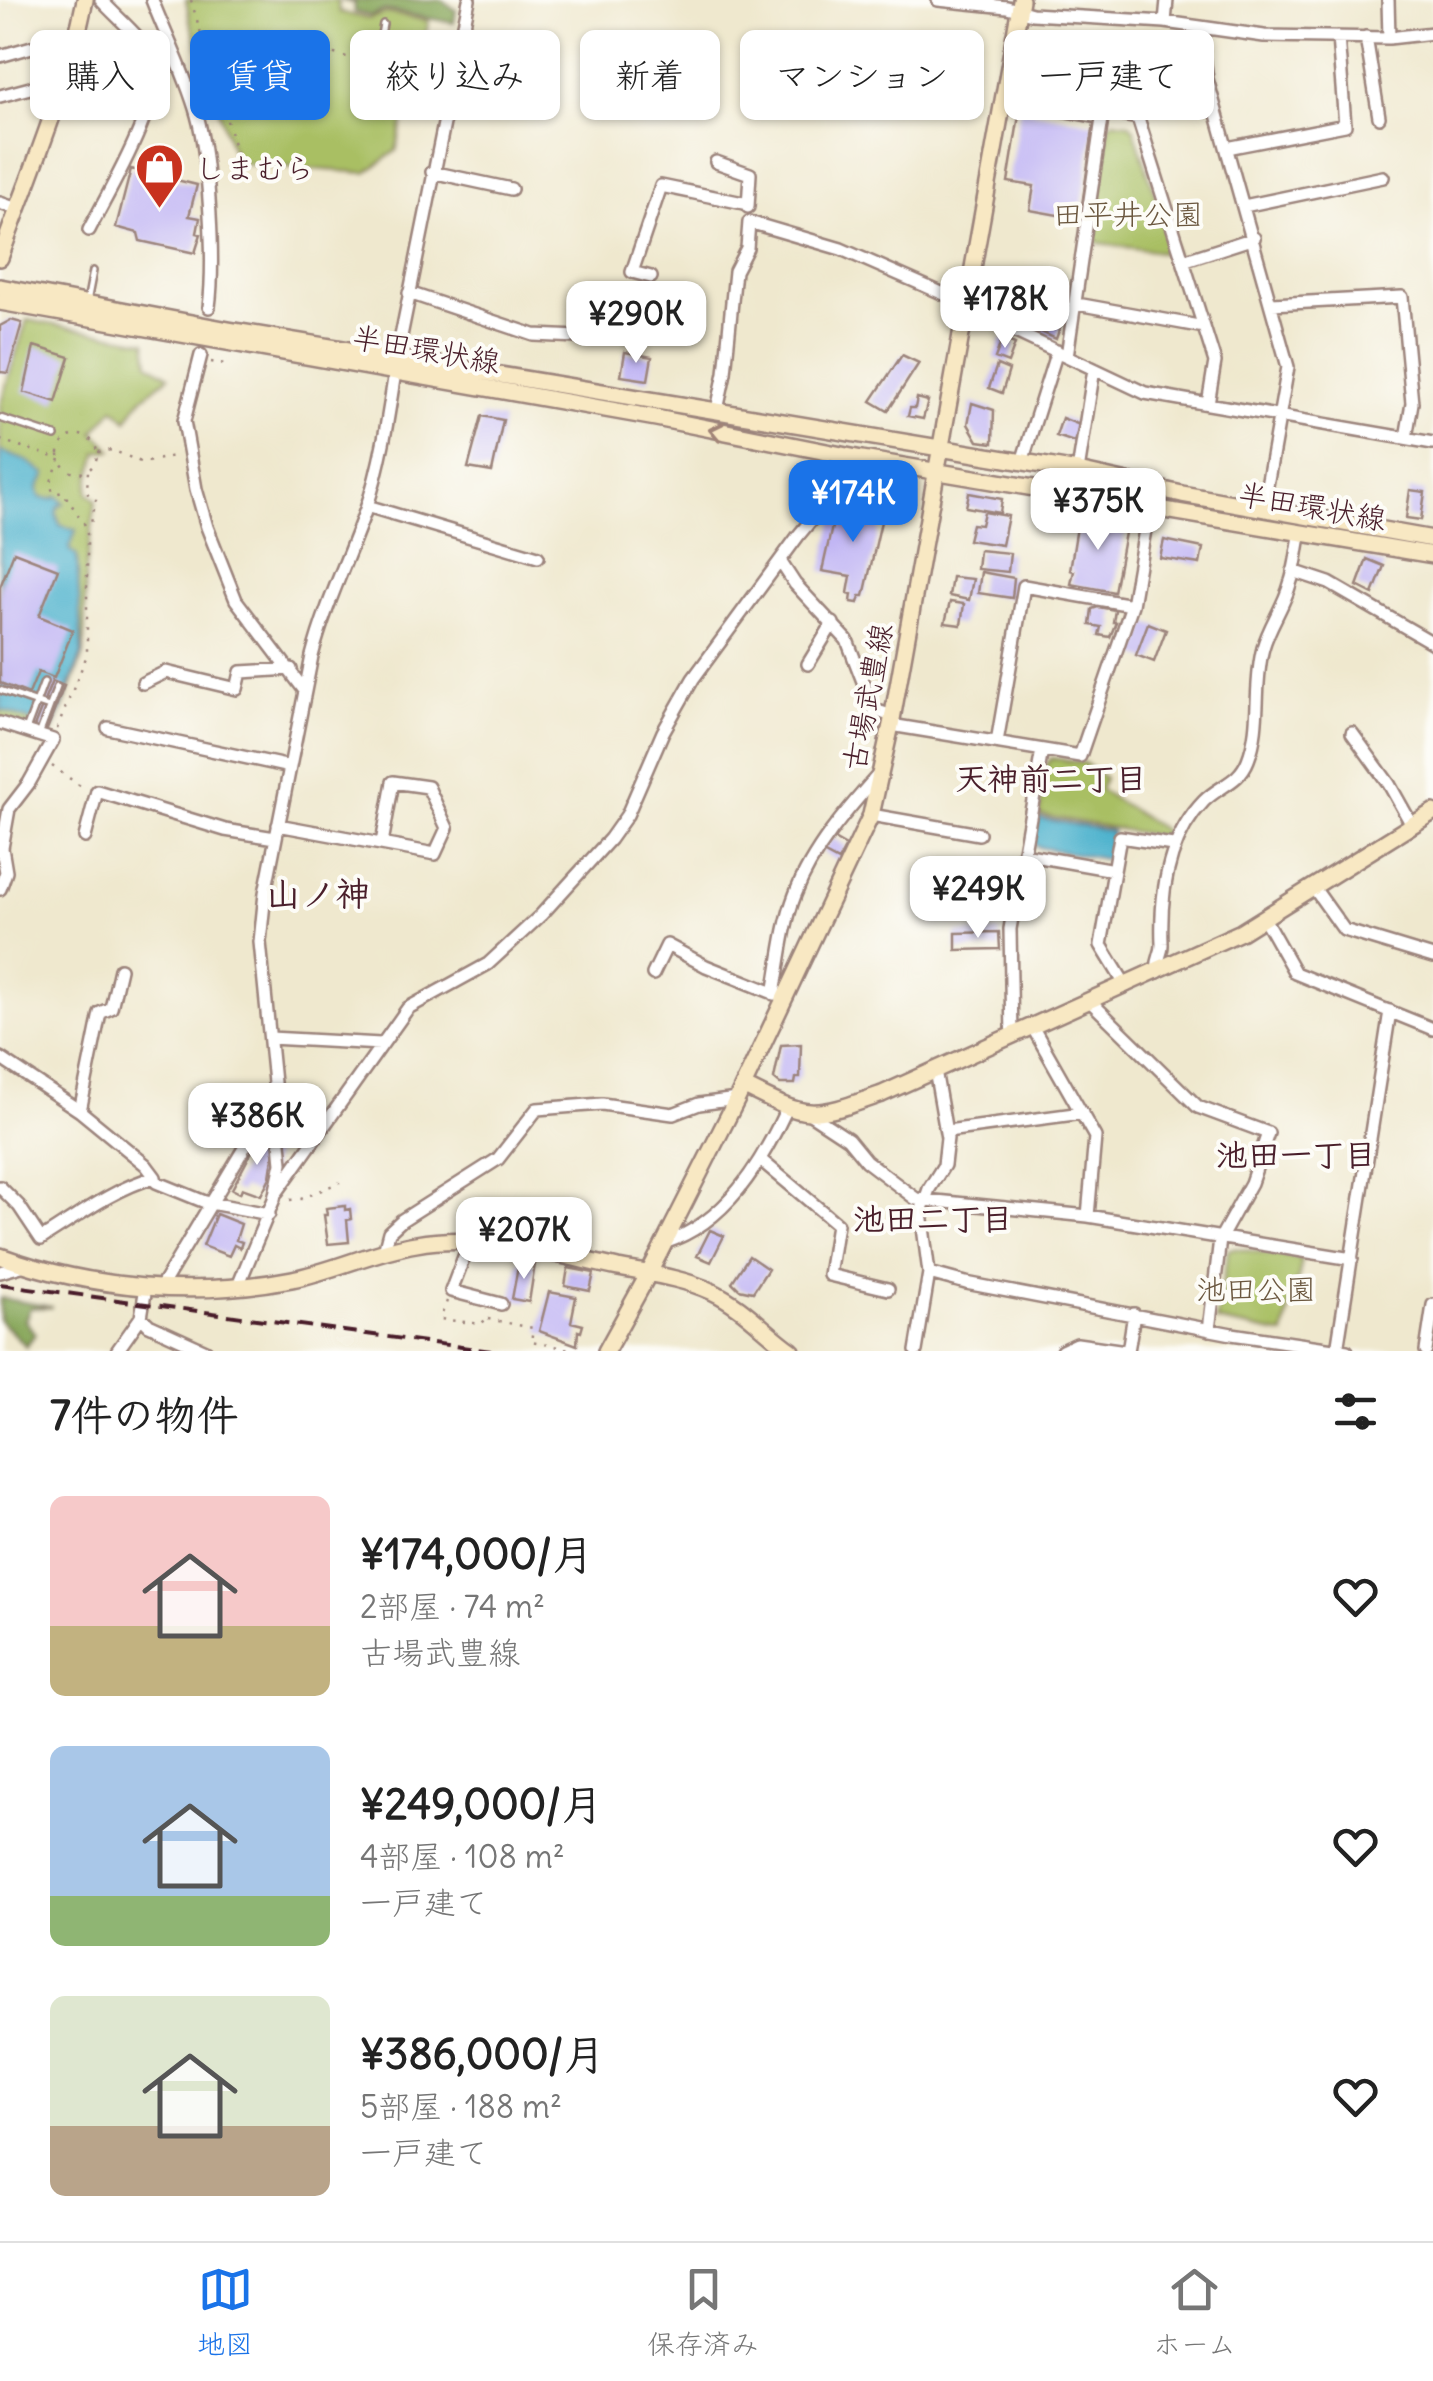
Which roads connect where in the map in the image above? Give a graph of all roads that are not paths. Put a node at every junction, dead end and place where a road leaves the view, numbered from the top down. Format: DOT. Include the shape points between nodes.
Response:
graph roads {
  1 [pos="85,0"];
  2 [pos="101,0"];
  3 [pos="152,0"];
  4 [pos="469,0"];
  5 [pos="938,0"];
  6 [pos="1167,0"];
  7 [pos="1388,0"];
  8 [pos="1020,5"];
  9 [pos="1166,22"];
  10 [pos="383,24"];
  11 [pos="1200,28"];
  12 [pos="79,30"];
  13 [pos="382,30"];
  14 [pos="463,30"];
  15 [pos="1016,30"];
  16 [pos="1433,33"];
  17 [pos="1338,37"];
  18 [pos="1366,37"];
  19 [pos="1389,38"];
  20 [pos="30,48"];
  21 [pos="0,56"];
  22 [pos="30,88"];
  23 [pos="0,96"];
  24 [pos="1004,100"];
  25 [pos="1379,116"];
  26 [pos="49,120"];
  27 [pos="445,120"];
  28 [pos="1102,120"];
  29 [pos="1139,120"];
  30 [pos="1227,148"];
  31 [pos="716,162"];
  32 [pos="432,172"];
  33 [pos="1383,177"];
  34 [pos="511,189"];
  35 [pos="0,203"];
  36 [pos="748,204"];
  37 [pos="1244,206"];
  38 [pos="17,210"];
  39 [pos="749,222"];
  40 [pos="89,230"];
  41 [pos="1254,238"];
  42 [pos="0,258"];
  43 [pos="1183,261"];
  44 [pos="93,271"];
  45 [pos="652,277"];
  46 [pos="0,287"];
  47 [pos="409,293"];
  48 [pos="0,302"];
  49 [pos="87,303"];
  50 [pos="1077,304"];
  51 [pos="1272,304"];
  52 [pos="209,307"];
  53 [pos="967,307"];
  54 [pos="584,314"];
  55 [pos="1204,327"];
  56 [pos="1062,354"];
  57 [pos="201,358"];
  58 [pos="396,364"];
  59 [pos="1094,369"];
  60 [pos="1208,404"];
  61 [pos="717,410"];
  62 [pos="1280,417"];
  63 [pos="0,418"];
  64 [pos="55,436"];
  65 [pos="1406,438"];
  66 [pos="1433,443"];
  67 [pos="941,449"];
  68 [pos="862,459"];
  69 [pos="1022,462"];
  70 [pos="937,472"];
  71 [pos="1078,472"];
  72 [pos="367,506"];
  73 [pos="1148,507"];
  74 [pos="1264,508"];
  75 [pos="1302,532"];
  76 [pos="1433,538"];
  77 [pos="1433,555"];
  78 [pos="538,557"];
  79 [pos="780,561"];
  80 [pos="1293,570"];
  81 [pos="1132,605"];
  82 [pos="833,622"];
  83 [pos="1433,643"];
  84 [pos="808,664"];
  85 [pos="291,668"];
  86 [pos="44,682"];
  87 [pos="143,682"];
  88 [pos="57,687"];
  89 [pos="0,690"];
  90 [pos="306,690"];
  91 [pos="36,702"];
  92 [pos="49,707"];
  93 [pos="892,720"];
  94 [pos="0,723"];
  95 [pos="108,728"];
  96 [pos="26,731"];
  97 [pos="1352,733"];
  98 [pos="39,735"];
  99 [pos="1376,738"];
  100 [pos="997,742"];
  101 [pos="1364,747"];
  102 [pos="1042,750"];
  103 [pos="290,768"];
  104 [pos="882,771"];
  105 [pos="1433,812"];
  106 [pos="870,815"];
  107 [pos="1412,825"];
  108 [pos="276,832"];
  109 [pos="979,834"];
  110 [pos="85,837"];
  111 [pos="382,843"];
  112 [pos="1173,845"];
  113 [pos="1022,854"];
  114 [pos="1114,870"];
  115 [pos="0,888"];
  116 [pos="1314,888"];
  117 [pos="1264,918"];
  118 [pos="1433,957"];
  119 [pos="120,970"];
  120 [pos="1158,972"];
  121 [pos="653,974"];
  122 [pos="1126,986"];
  123 [pos="779,996"];
  124 [pos="1091,1002"];
  125 [pos="1390,1011"];
  126 [pos="1033,1028"];
  127 [pos="1433,1029"];
  128 [pos="1012,1036"];
  129 [pos="270,1038"];
  130 [pos="381,1044"];
  131 [pos="0,1058"];
  132 [pos="935,1070"];
  133 [pos="740,1092"];
  134 [pos="275,1096"];
  135 [pos="787,1108"];
  136 [pos="80,1110"];
  137 [pos="810,1114"];
  138 [pos="1082,1114"];
  139 [pos="947,1130"];
  140 [pos="762,1161"];
  141 [pos="155,1177"];
  142 [pos="0,1186"];
  143 [pos="276,1192"];
  144 [pos="925,1201"];
  145 [pos="211,1203"];
  146 [pos="269,1214"];
  147 [pos="1088,1216"];
  148 [pos="1220,1239"];
  149 [pos="470,1241"];
  150 [pos="664,1243"];
  151 [pos="384,1252"];
  152 [pos="0,1256"];
  153 [pos="1352,1259"];
  154 [pos="25,1265"];
  155 [pos="0,1272"];
  156 [pos="929,1273"];
  157 [pos="649,1274"];
  158 [pos="238,1286"];
  159 [pos="154,1287"];
  160 [pos="888,1289"];
  161 [pos="1433,1305"];
  162 [pos="495,1308"];
  163 [pos="1134,1314"];
  164 [pos="141,1317"];
  165 [pos="1208,1330"];
  166 [pos="1337,1350"];
  167 [pos="117,1351"];
  168 [pos="206,1351"];
  169 [pos="606,1351"];
  170 [pos="792,1351"];
  171 [pos="916,1351"];
  172 [pos="1062,1351"];
  173 [pos="1127,1351"];
  174 [pos="1347,1351"];
  175 [pos="1426,1351"];
  1 -- 12 [label="main road"];
  2 -- 40 [label="street" via="150,54 155,71 126,160"];
  3 -- 52 [label="street" via="198,116"];
  4 -- 14 [label="street"];
  5 -- 8 [label="street"];
  6 -- 9 [label="street"];
  7 -- 19 [label="street"];
  8 -- 9 [label="street"];
  8 -- 15 [label="main road, 古場武豊線"];
  9 -- 11 [label="street"];
  10 -- 13 [label="lane"];
  11 -- 17 [label="street"];
  11 -- 30 [label="street"];
  16 -- 19 [label="street"];
  17 -- 18 [label="street"];
  17 -- 30 [label="street" via="1345,125"];
  18 -- 19 [label="street"];
  18 -- 25 [label="street"];
  20 -- 21 [label="street"];
  22 -- 23 [label="street"];
  24 -- 53 [label="main road, 古場武豊線"];
  26 -- 38 [label="main road"];
  27 -- 32 [label="street"];
  28 -- 50 [label="street"];
  29 -- 43 [label="street"];
  30 -- 37 [label="street"];
  31 -- 36 [label="street" via="750,174"];
  32 -- 34 [label="street"];
  32 -- 47 [label="street"];
  33 -- 37 [label="street"];
  35 -- 38 [label="street"];
  36 -- 39 [label="street"];
  36 -- 45 [label="street" via="661,186 632,272"];
  37 -- 41 [label="street"];
  38 -- 42 [label="main road"];
  39 -- 53 [label="street" via="842,249"];
  39 -- 61 [label="street" via="747,248 735,271"];
  41 -- 43 [label="street"];
  41 -- 51 [label="street"];
  43 -- 55 [label="street"];
  44 -- 49 [label="lane"];
  46 -- 49 [label="main road, 半田環状線"];
  47 -- 54 [label="street" via="534,336 579,338"];
  47 -- 58 [label="street"];
  48 -- 58 [label="main road, 半田環状線"];
  49 -- 58 [label="main road, 半田環状線"];
  50 -- 55 [label="street"];
  50 -- 56 [label="street"];
  51 -- 62 [label="street" via="1288,368"];
  51 -- 65 [label="street" via="1402,297 1412,403"];
  53 -- 56 [label="street"];
  53 -- 67 [label="main road, 古場武豊線"];
  55 -- 60 [label="street" via="1214,362"];
  56 -- 59 [label="street"];
  56 -- 69 [label="street"];
  57 -- 85 [label="street" via="184,421 207,527 236,600"];
  58 -- 61 [label="main road, 半田環状線"];
  68 -- 58 [label="main road, 半田環状線, one-way"];
  58 -- 72 [label="street"];
  59 -- 60 [label="street" via="1145,393"];
  59 -- 71 [label="street"];
  60 -- 62 [label="street"];
  61 -- 67 [label="main road, 半田環状線"];
  62 -- 65 [label="street"];
  62 -- 74 [label="street"];
  63 -- 64 [label="lane"];
  65 -- 66 [label="street"];
  67 -- 69 [label="main road, 半田環状線"];
  67 -- 70 [label="main road, 古場武豊線"];
  68 -- 70 [label="main road, 半田環状線"];
  68 -- 79 [label="street"];
  69 -- 71 [label="main road, 半田環状線"];
  70 -- 73 [label="main road, 半田環状線"];
  70 -- 93 [label="main road, 古場武豊線"];
  71 -- 74 [label="main road, 半田環状線"];
  72 -- 78 [label="street"];
  72 -- 90 [label="street" via="322,619"];
  73 -- 75 [label="main road, 半田環状線"];
  73 -- 81 [label="street"];
  74 -- 76 [label="main road, 半田環状線"];
  75 -- 77 [label="main road, 半田環状線"];
  75 -- 80 [label="street"];
  79 -- 82 [label="street"];
  79 -- 130 [label="street" via="693,679 627,815 591,862 496,958 408,1008"];
  80 -- 83 [label="street" via="1329,583"];
  80 -- 112 [label="street" via="1264,646 1254,696 1256,739 1246,764 1232,783 1206,798"];
  81 -- 100 [label="street" via="1024,586"];
  81 -- 102 [label="street" via="1080,756"];
  82 -- 84 [label="street"];
  82 -- 93 [label="street" via="874,710"];
  85 -- 87 [label="street" via="242,672 237,689 166,672"];
  85 -- 90 [label="street"];
  86 -- 91 [label="lane"];
  88 -- 92 [label="lane"];
  89 -- 91 [label="lane"];
  90 -- 103 [label="street"];
  91 -- 92 [label="lane"];
  91 -- 96 [label="lane"];
  92 -- 98 [label="lane"];
  93 -- 100 [label="street"];
  93 -- 104 [label="main road, 古場武豊線"];
  94 -- 96 [label="street"];
  95 -- 103 [label="street"];
  96 -- 98 [label="street"];
  97 -- 101 [label="street"];
  98 -- 115 [label="street" via="52,740 9,809"];
  99 -- 101 [label="street"];
  100 -- 102 [label="street"];
  101 -- 107 [label="street"];
  102 -- 113 [label="street"];
  103 -- 108 [label="street"];
  104 -- 106 [label="main road, 古場武豊線"];
  104 -- 123 [label="street" via="834,826 796,892"];
  105 -- 107 [label="main road"];
  106 -- 109 [label="street"];
  106 -- 123 [label="main road, 古場武豊線"];
  107 -- 116 [label="main road"];
  108 -- 110 [label="street" via="225,830 97,791"];
  108 -- 111 [label="street"];
  108 -- 129 [label="street" via="260,942"];
  111 -- 111 [label="street" via="393,782 428,788 447,828 435,854"];
  112 -- 114 [label="street" via="1120,837"];
  112 -- 120 [label="street"];
  113 -- 114 [label="street"];
  113 -- 128 [label="street" via="1010,929"];
  114 -- 122 [label="street" via="1101,945"];
  116 -- 117 [label="main road"];
  116 -- 118 [label="street" via="1344,930"];
  117 -- 120 [label="main road"];
  117 -- 125 [label="street" via="1296,973"];
  119 -- 136 [label="street" via="112,1008 100,1014"];
  120 -- 122 [label="main road"];
  121 -- 123 [label="street" via="666,945"];
  122 -- 124 [label="main road"];
  123 -- 133 [label="main road, 古場武豊線"];
  124 -- 126 [label="main road"];
  124 -- 148 [label="street" via="1198,1108 1268,1134"];
  125 -- 127 [label="street"];
  125 -- 153 [label="street"];
  126 -- 128 [label="main road"];
  126 -- 138 [label="street"];
  128 -- 132 [label="main road"];
  129 -- 130 [label="street"];
  129 -- 134 [label="street"];
  130 -- 143 [label="street"];
  131 -- 136 [label="street"];
  132 -- 137 [label="main road"];
  132 -- 139 [label="street"];
  133 -- 135 [label="main road"];
  133 -- 150 [label="main road, 古場武豊線"];
  133 -- 151 [label="street" via="673,1114 602,1104 537,1109 498,1159 402,1220"];
  134 -- 143 [label="street" via="282,1163"];
  134 -- 145 [label="street"];
  135 -- 137 [label="main road"];
  135 -- 140 [label="street"];
  136 -- 141 [label="street"];
  137 -- 144 [label="street"];
  138 -- 139 [label="street"];
  138 -- 147 [label="street" via="1096,1137"];
  139 -- 144 [label="street" via="944,1165"];
  140 -- 150 [label="street" via="717,1213"];
  140 -- 160 [label="street" via="837,1224 829,1274"];
  141 -- 142 [label="street" via="108,1196 42,1239"];
  141 -- 145 [label="street"];
  143 -- 146 [label="street"];
  144 -- 147 [label="street"];
  144 -- 156 [label="street"];
  145 -- 146 [label="street"];
  145 -- 159 [label="street"];
  146 -- 158 [label="street"];
  147 -- 148 [label="street"];
  148 -- 153 [label="street"];
  148 -- 165 [label="street"];
  149 -- 151 [label="main road"];
  149 -- 157 [label="main road"];
  149 -- 162 [label="street" via="451,1291"];
  150 -- 157 [label="main road, 古場武豊線"];
  151 -- 158 [label="main road" via="292,1279"];
  152 -- 154 [label="main road"];
  153 -- 166 [label="street"];
  154 -- 155 [label="street"];
  154 -- 159 [label="main road" via="82,1280"];
  156 -- 163 [label="street"];
  156 -- 171 [label="street"];
  157 -- 169 [label="main road, 古場武豊線"];
  157 -- 170 [label="main road" via="714,1292"];
  158 -- 159 [label="main road"];
  159 -- 164 [label="street"];
  161 -- 175 [label="street"];
  163 -- 165 [label="street"];
  163 -- 173 [label="street"];
  164 -- 167 [label="street"];
  164 -- 168 [label="street"];
  165 -- 166 [label="street"];
  166 -- 174 [label="street"];
  172 -- 173 [label="street" via="1077,1344"];
}
